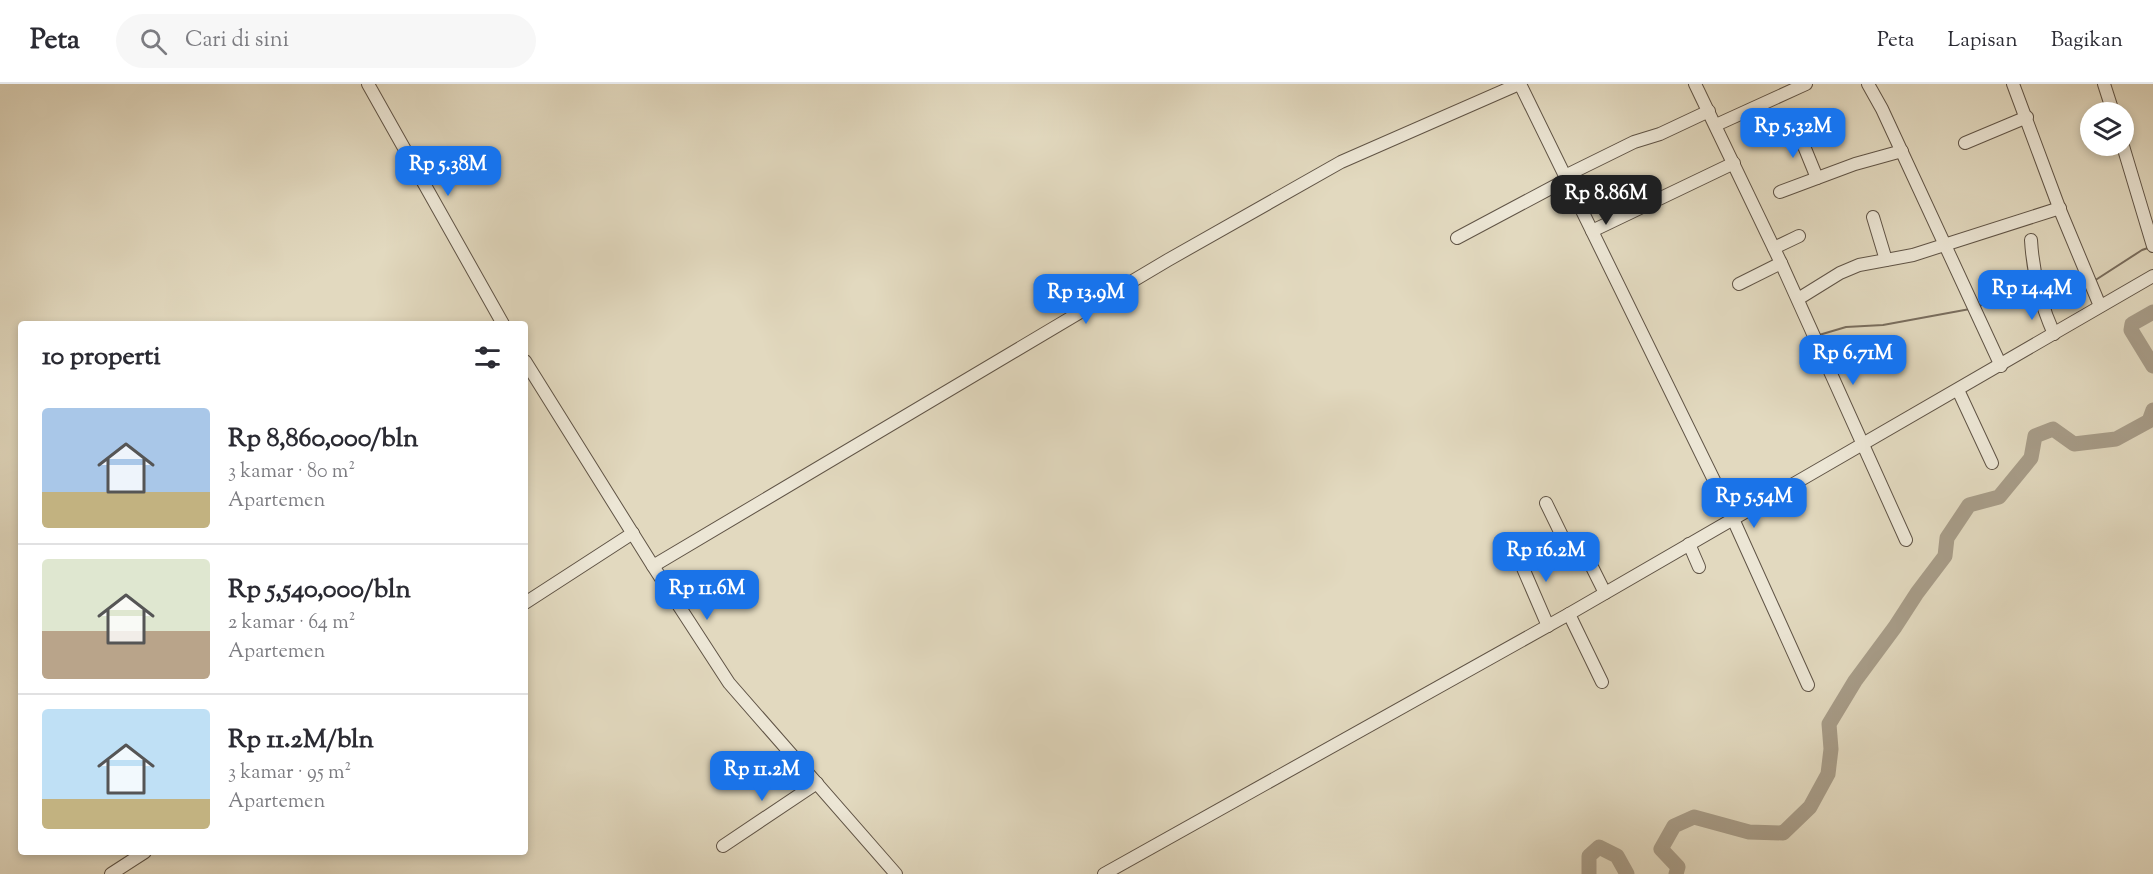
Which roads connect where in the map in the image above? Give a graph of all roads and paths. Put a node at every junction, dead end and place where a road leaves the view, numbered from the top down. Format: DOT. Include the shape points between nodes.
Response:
graph roads {
  1 [pos="368,84"];
  2 [pos="1519,84"];
  3 [pos="1695,84"];
  4 [pos="1806,84"];
  5 [pos="1868,84"];
  6 [pos="2013,84"];
  7 [pos="2104,84"];
  8 [pos="2110,102"];
  9 [pos="1709,111"];
  10 [pos="2027,117"];
  11 [pos="1716,125"];
  12 [pos="1797,129"];
  13 [pos="1965,143"];
  14 [pos="1902,151"];
  15 [pos="2125,156"];
  16 [pos="1734,163"];
  17 [pos="1565,178"];
  18 [pos="1817,178"];
  19 [pos="1780,192"];
  20 [pos="2060,208"];
  21 [pos="1873,217"];
  22 [pos="1592,231"];
  23 [pos="1799,236"];
  24 [pos="1456,238"];
  25 [pos="2151,239"];
  26 [pos="2031,240"];
  27 [pos="1945,246"];
  28 [pos="1774,248"];
  29 [pos="1886,260"];
  30 [pos="1781,263"];
  31 [pos="2153,276"];
  32 [pos="1739,284"];
  33 [pos="1798,299"];
  34 [pos="2100,306"];
  35 [pos="501,321"];
  36 [pos="2054,334"];
  37 [pos="528,366"];
  38 [pos="2001,366"];
  39 [pos="1958,390"];
  40 [pos="1863,444"];
  41 [pos="1992,464"];
  42 [pos="1546,503"];
  43 [pos="1733,519"];
  44 [pos="633,533"];
  45 [pos="1906,540"];
  46 [pos="1689,544"];
  47 [pos="1516,552"];
  48 [pos="653,566"];
  49 [pos="1699,567"];
  50 [pos="1605,593"];
  51 [pos="528,601"];
  52 [pos="1569,614"];
  53 [pos="1548,626"];
  54 [pos="1602,682"];
  55 [pos="1808,685"];
  56 [pos="817,783"];
  57 [pos="723,846"];
  58 [pos="140,855"];
  59 [pos="111,874"];
  60 [pos="896,874"];
  61 [pos="1104,874"];
  1 -- 35 [label="street"];
  2 -- 17 [label="street"];
  2 -- 48 [label="street" via="1341,162 1168,260"];
  3 -- 9 [label="street"];
  4 -- 11 [label="street"];
  5 -- 14 [label="street"];
  6 -- 10 [label="street"];
  7 -- 8 [label="street"];
  9 -- 11 [label="street"];
  9 -- 17 [label="street" via="1634,142"];
  10 -- 13 [label="street"];
  10 -- 20 [label="street"];
  11 -- 16 [label="street"];
  12 -- 18 [label="street"];
  14 -- 18 [label="street"];
  14 -- 27 [label="street"];
  15 -- 25 [label="street"];
  16 -- 22 [label="street"];
  16 -- 28 [label="street"];
  17 -- 22 [label="street"];
  17 -- 24 [label="street"];
  18 -- 19 [label="street"];
  20 -- 27 [label="street"];
  20 -- 34 [label="street"];
  21 -- 29 [label="street"];
  22 -- 43 [label="street"];
  23 -- 28 [label="street"];
  26 -- 36 [label="street" via="2039,297"];
  27 -- 29 [label="street"];
  27 -- 38 [label="street"];
  28 -- 30 [label="street"];
  29 -- 33 [label="street" via="1840,273"];
  30 -- 32 [label="street"];
  30 -- 33 [label="street"];
  31 -- 34 [label="street"];
  33 -- 40 [label="street"];
  34 -- 36 [label="street"];
  36 -- 38 [label="street"];
  37 -- 44 [label="street"];
  38 -- 39 [label="street"];
  39 -- 40 [label="street"];
  39 -- 41 [label="street"];
  40 -- 43 [label="street"];
  40 -- 45 [label="street"];
  42 -- 50 [label="street" via="1566,544 1580,543"];
  43 -- 46 [label="street"];
  43 -- 55 [label="street"];
  44 -- 48 [label="street"];
  44 -- 51 [label="street"];
  46 -- 49 [label="street"];
  46 -- 50 [label="street"];
  47 -- 53 [label="street"];
  48 -- 56 [label="street" via="729,683"];
  50 -- 52 [label="street"];
  52 -- 53 [label="street"];
  52 -- 54 [label="street"];
  53 -- 61 [label="street"];
  56 -- 57 [label="street"];
  56 -- 60 [label="street"];
  58 -- 59 [label="street"];
}
